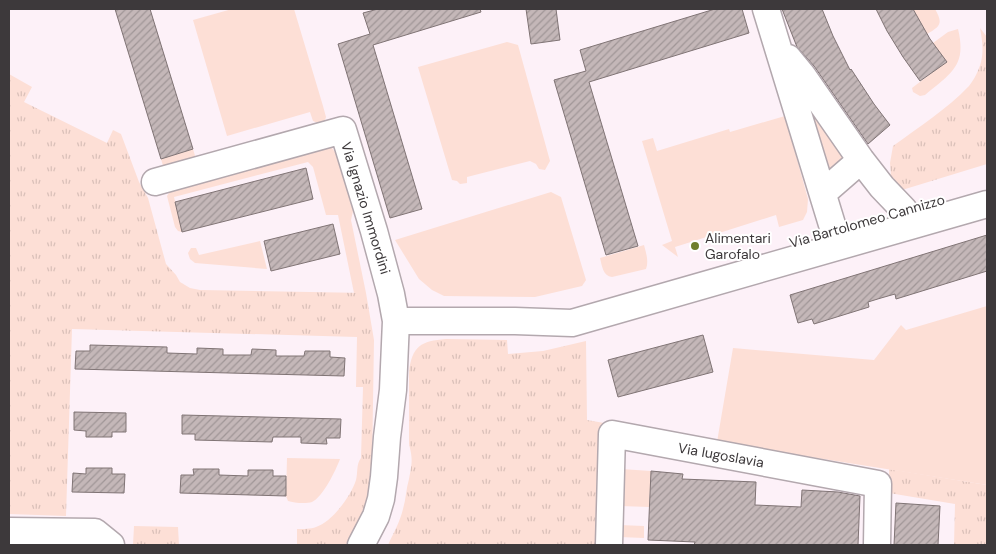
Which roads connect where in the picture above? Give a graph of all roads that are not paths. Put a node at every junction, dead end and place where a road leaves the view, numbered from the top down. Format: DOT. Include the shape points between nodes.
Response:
graph roads {
  1 [pos="766,9"];
  2 [pos="777,44"];
  3 [pos="861,160"];
  4 [pos="155,182"];
  5 [pos="987,187"];
  6 [pos="823,193"];
  7 [pos="987,204"];
  8 [pos="904,210"];
  9 [pos="834,231"];
  10 [pos="396,321"];
  11 [pos="515,321"];
  12 [pos="393,390"];
  13 [pos="9,531"];
  14 [pos="111,545"];
  15 [pos="362,545"];
  16 [pos="379,545"];
  17 [pos="609,545"];
  18 [pos="877,545"];
  1 -- 2 [label="street"];
  2 -- 3 [label="street"];
  2 -- 6 [label="street"];
  3 -- 6 [label="street"];
  3 -- 8 [label="street"];
  4 -- 10 [label="street, Via Ignazio Immordini" via="343,130 392,294"];
  5 -- 8 [label="street, Via Bartolomeo Cannizzo"];
  6 -- 9 [label="street"];
  7 -- 11 [label="street, Via Bartolomeo Cannizzo" via="572,323"];
  8 -- 9 [label="street, Via Bartolomeo Cannizzo"];
  9 -- 11 [label="street, Via Bartolomeo Cannizzo"];
  10 -- 11 [label="street, Via Bartolomeo Cannizzo"];
  10 -- 12 [label="street, Via Ignazio Immordini"];
  12 -- 15 [label="street" via="381,499"];
  12 -- 16 [label="street" via="399,429 399,471 393,506"];
  13 -- 14 [label="street" via="95,532"];
  17 -- 18 [label="street, Via Iugoslavia" via="612,434 878,484"];
}
